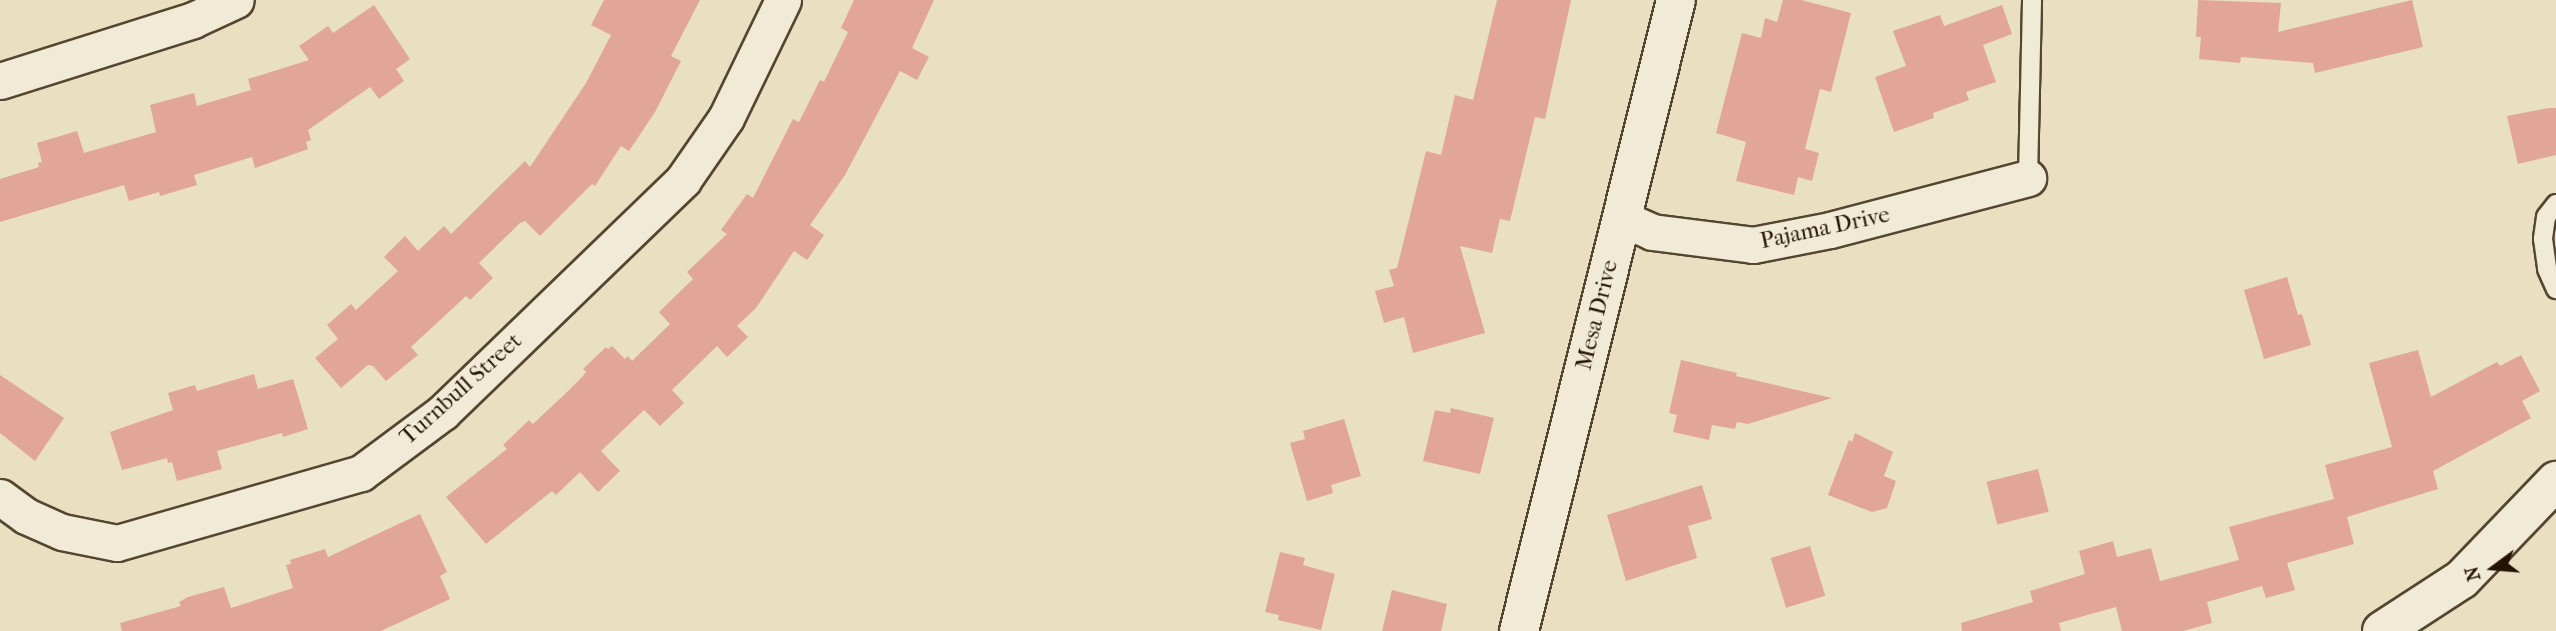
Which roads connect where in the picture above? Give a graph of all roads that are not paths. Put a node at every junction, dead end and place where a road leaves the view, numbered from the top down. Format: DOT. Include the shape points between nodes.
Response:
graph roads {
  1 [pos="236,0"];
  2 [pos="783,0"];
  3 [pos="1676,0"];
  4 [pos="2032,0"];
  5 [pos="0,80"];
  6 [pos="2028,178"];
  7 [pos="2556,204"];
  8 [pos="1621,218"];
  9 [pos="2556,289"];
  10 [pos="2556,481"];
  11 [pos="0,497"];
  12 [pos="1519,631"];
  13 [pos="2382,631"];
  1 -- 5 [label="street" via="194,20"];
  2 -- 11 [label="street, Turnbull Street" via="726,118 683,180 443,412 361,473 117,542 62,532 26,516"];
  3 -- 8 [label="main road, Mesa Drive"];
  4 -- 6 [label="lane"];
  6 -- 8 [label="street, Pajama Drive" via="1830,230 1753,245 1652,232"];
  7 -- 9 [label="lane" via="2546,217 2543,239 2547,269"];
  8 -- 12 [label="main road, Mesa Drive"];
  10 -- 13 [label="main road" via="2462,579"];
}
